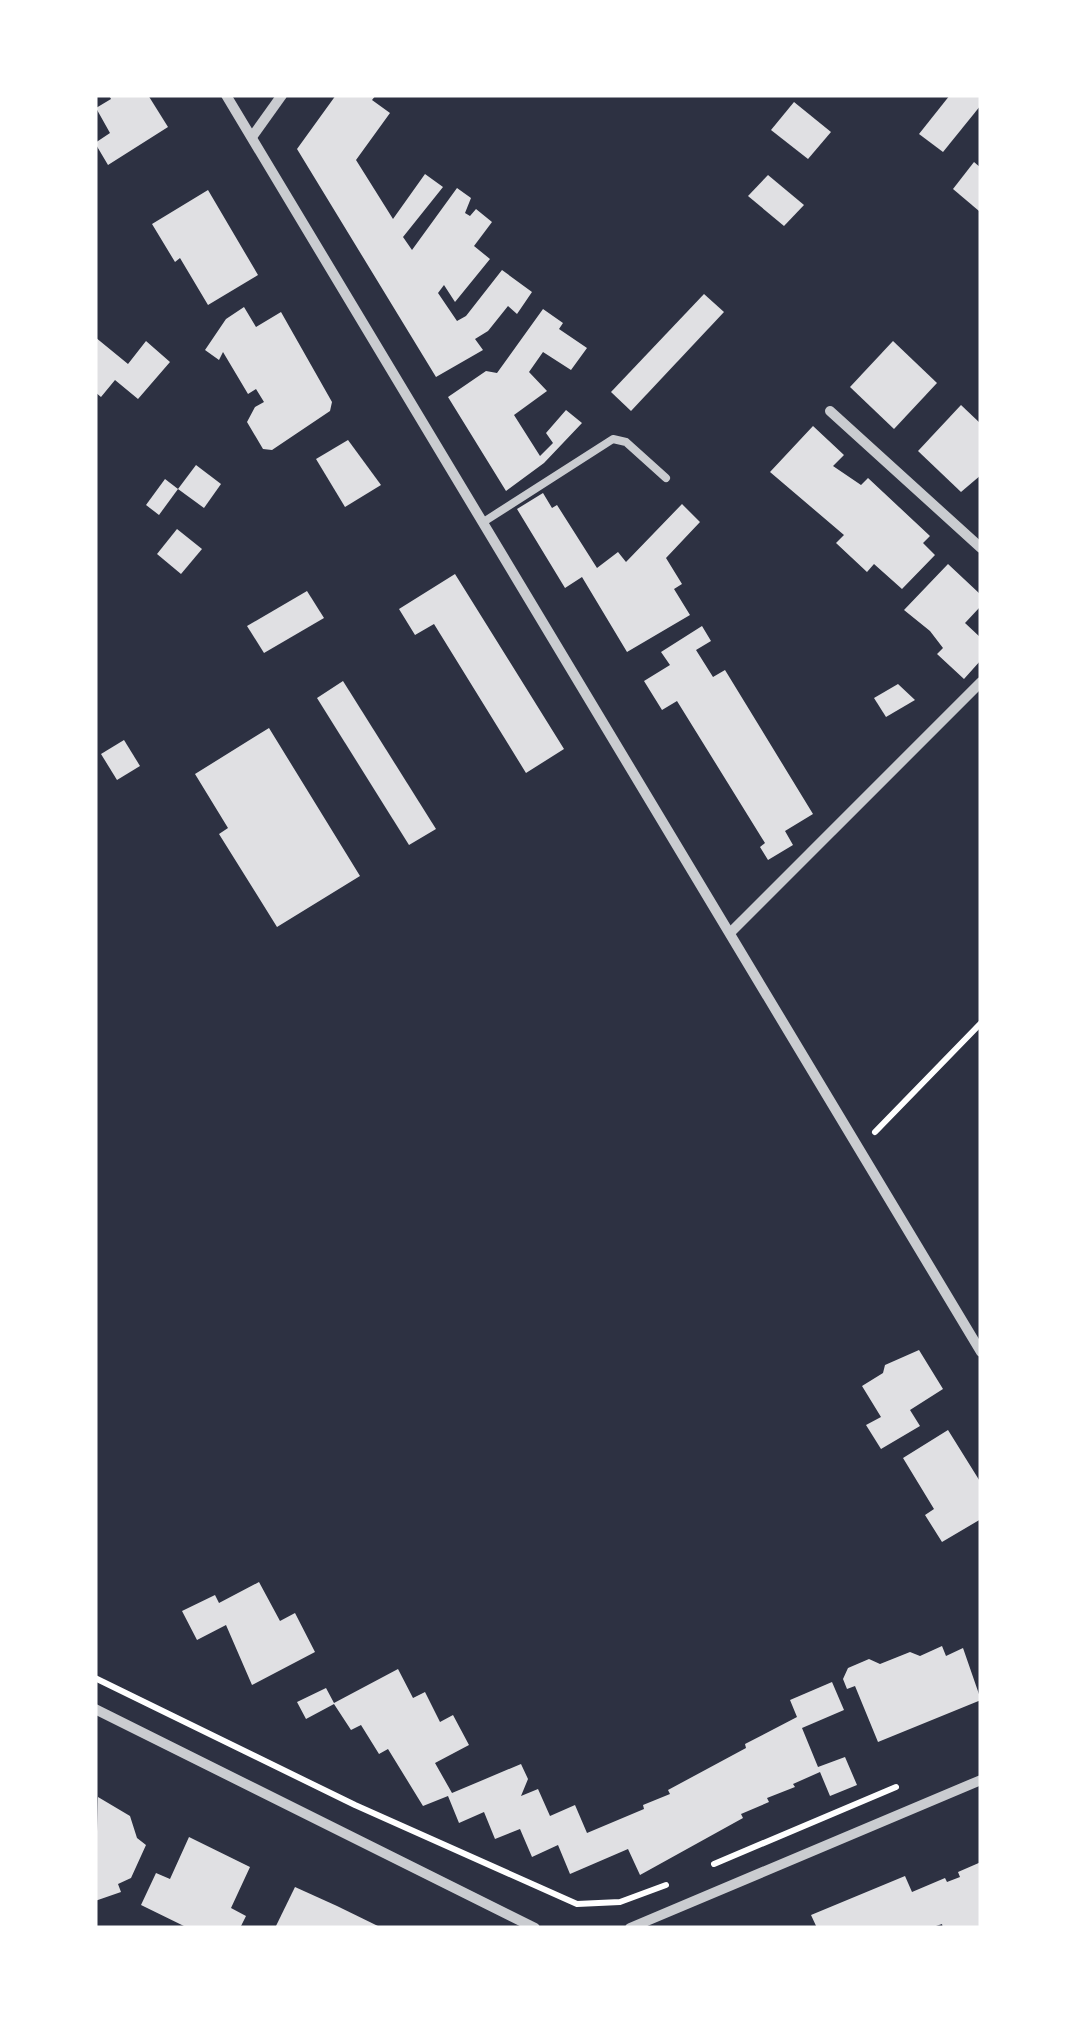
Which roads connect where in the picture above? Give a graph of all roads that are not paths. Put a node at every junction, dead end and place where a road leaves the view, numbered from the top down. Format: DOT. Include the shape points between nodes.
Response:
graph roads {
  1 [pos="226,95"];
  2 [pos="282,95"];
  3 [pos="252,138"];
  4 [pos="830,411"];
  5 [pos="666,478"];
  6 [pos="485,521"];
  7 [pos="981,548"];
  8 [pos="981,682"];
  9 [pos="731,932"];
  10 [pos="981,1352"];
  11 [pos="95,1710"];
  12 [pos="981,1780"];
  13 [pos="535,1928"];
  14 [pos="630,1928"];
  1 -- 3 [label="street"];
  2 -- 3 [label="street"];
  3 -- 6 [label="street"];
  4 -- 7 [label="street"];
  5 -- 6 [label="lane" via="626,442 613,440"];
  6 -- 9 [label="street"];
  8 -- 9 [label="street"];
  9 -- 10 [label="street"];
  11 -- 13 [label="street"];
  12 -- 14 [label="street"];
}
